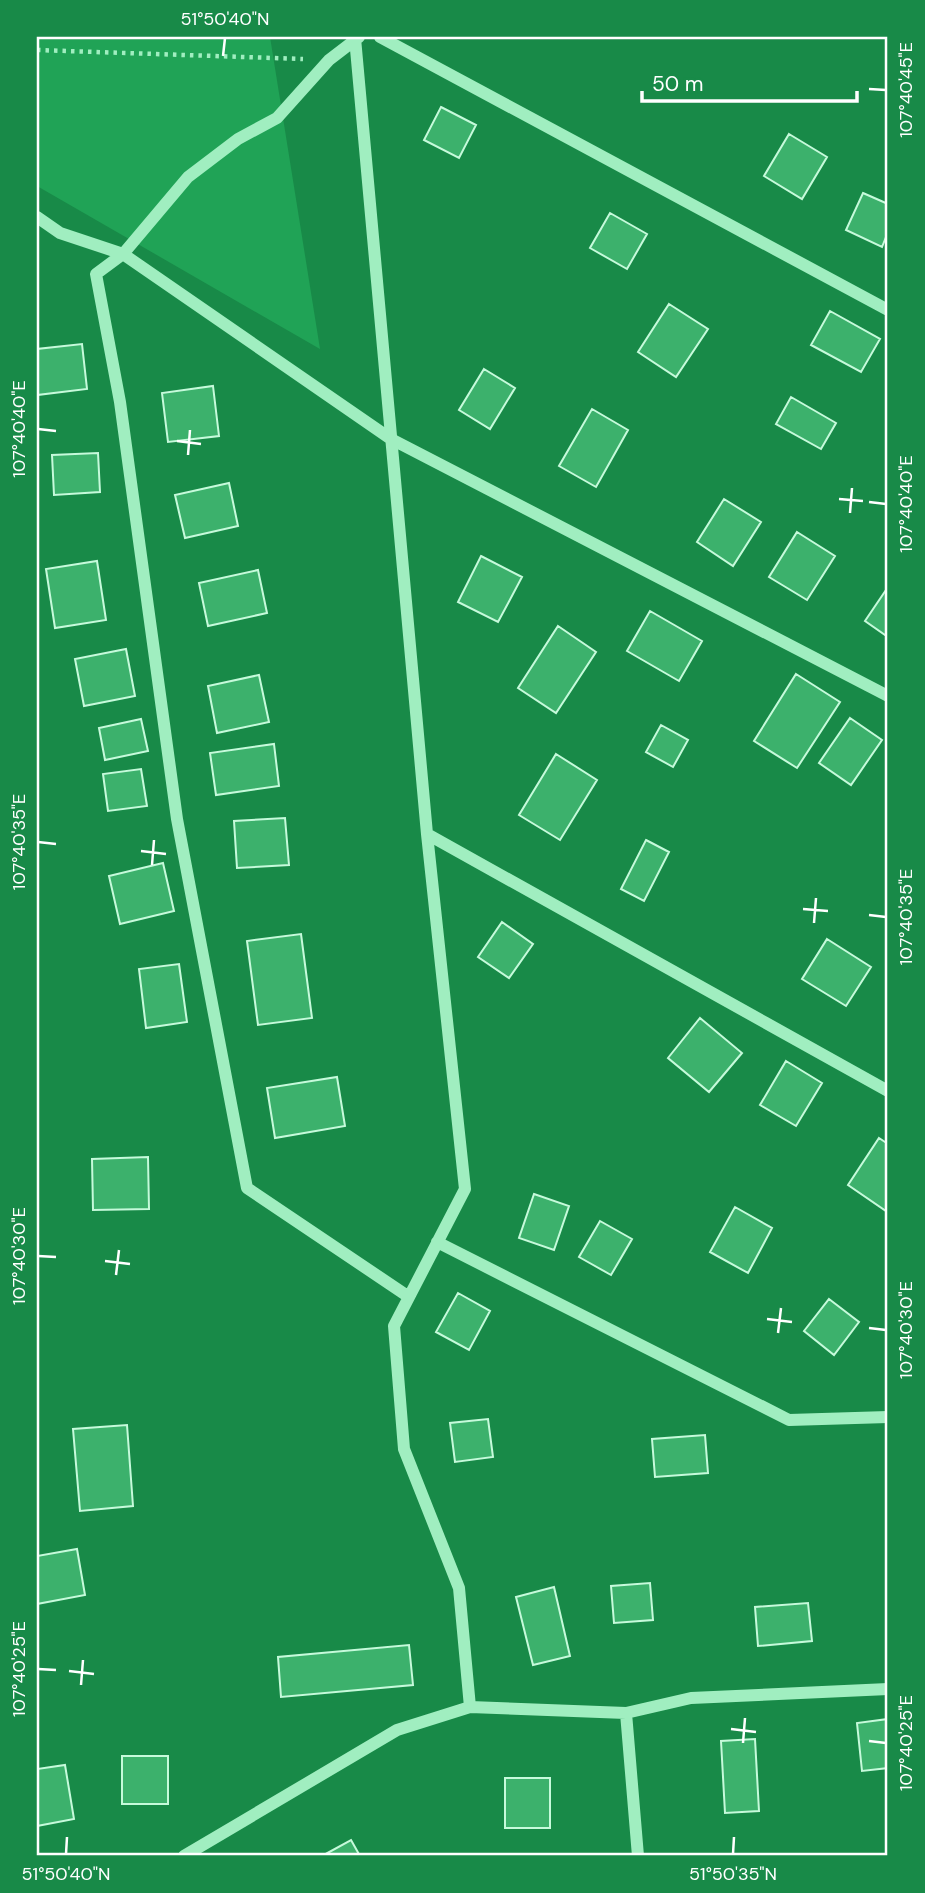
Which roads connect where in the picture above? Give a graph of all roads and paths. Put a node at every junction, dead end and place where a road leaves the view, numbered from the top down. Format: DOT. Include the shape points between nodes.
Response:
graph roads {
  1 [pos="357,37"];
  2 [pos="380,37"];
  3 [pos="37,50"];
  4 [pos="329,60"];
  5 [pos="37,217"];
  6 [pos="123,254"];
  7 [pos="888,310"];
  8 [pos="391,439"];
  9 [pos="888,696"];
  10 [pos="427,834"];
  11 [pos="888,1091"];
  12 [pos="437,1242"];
  13 [pos="409,1297"];
  14 [pos="888,1418"];
  15 [pos="888,1689"];
  16 [pos="470,1707"];
  17 [pos="626,1713"];
  18 [pos="184,1856"];
  19 [pos="638,1856"];
  1 -- 4 [label="street"];
  1 -- 8 [label="street"];
  2 -- 7 [label="street"];
  3 -- 4 [label="path"];
  4 -- 6 [label="street" via="277,118 238,139 188,177"];
  5 -- 6 [label="street" via="60,233"];
  6 -- 8 [label="street"];
  6 -- 13 [label="street" via="96,274 120,402 177,819 247,1188"];
  8 -- 9 [label="street"];
  8 -- 10 [label="street"];
  10 -- 11 [label="street"];
  10 -- 12 [label="street" via="465,1189"];
  12 -- 13 [label="street"];
  12 -- 14 [label="street" via="789,1420"];
  13 -- 16 [label="street" via="394,1326 404,1448 459,1588"];
  15 -- 17 [label="street" via="691,1698"];
  16 -- 17 [label="street"];
  16 -- 18 [label="street" via="397,1730"];
  17 -- 19 [label="street"];
}
